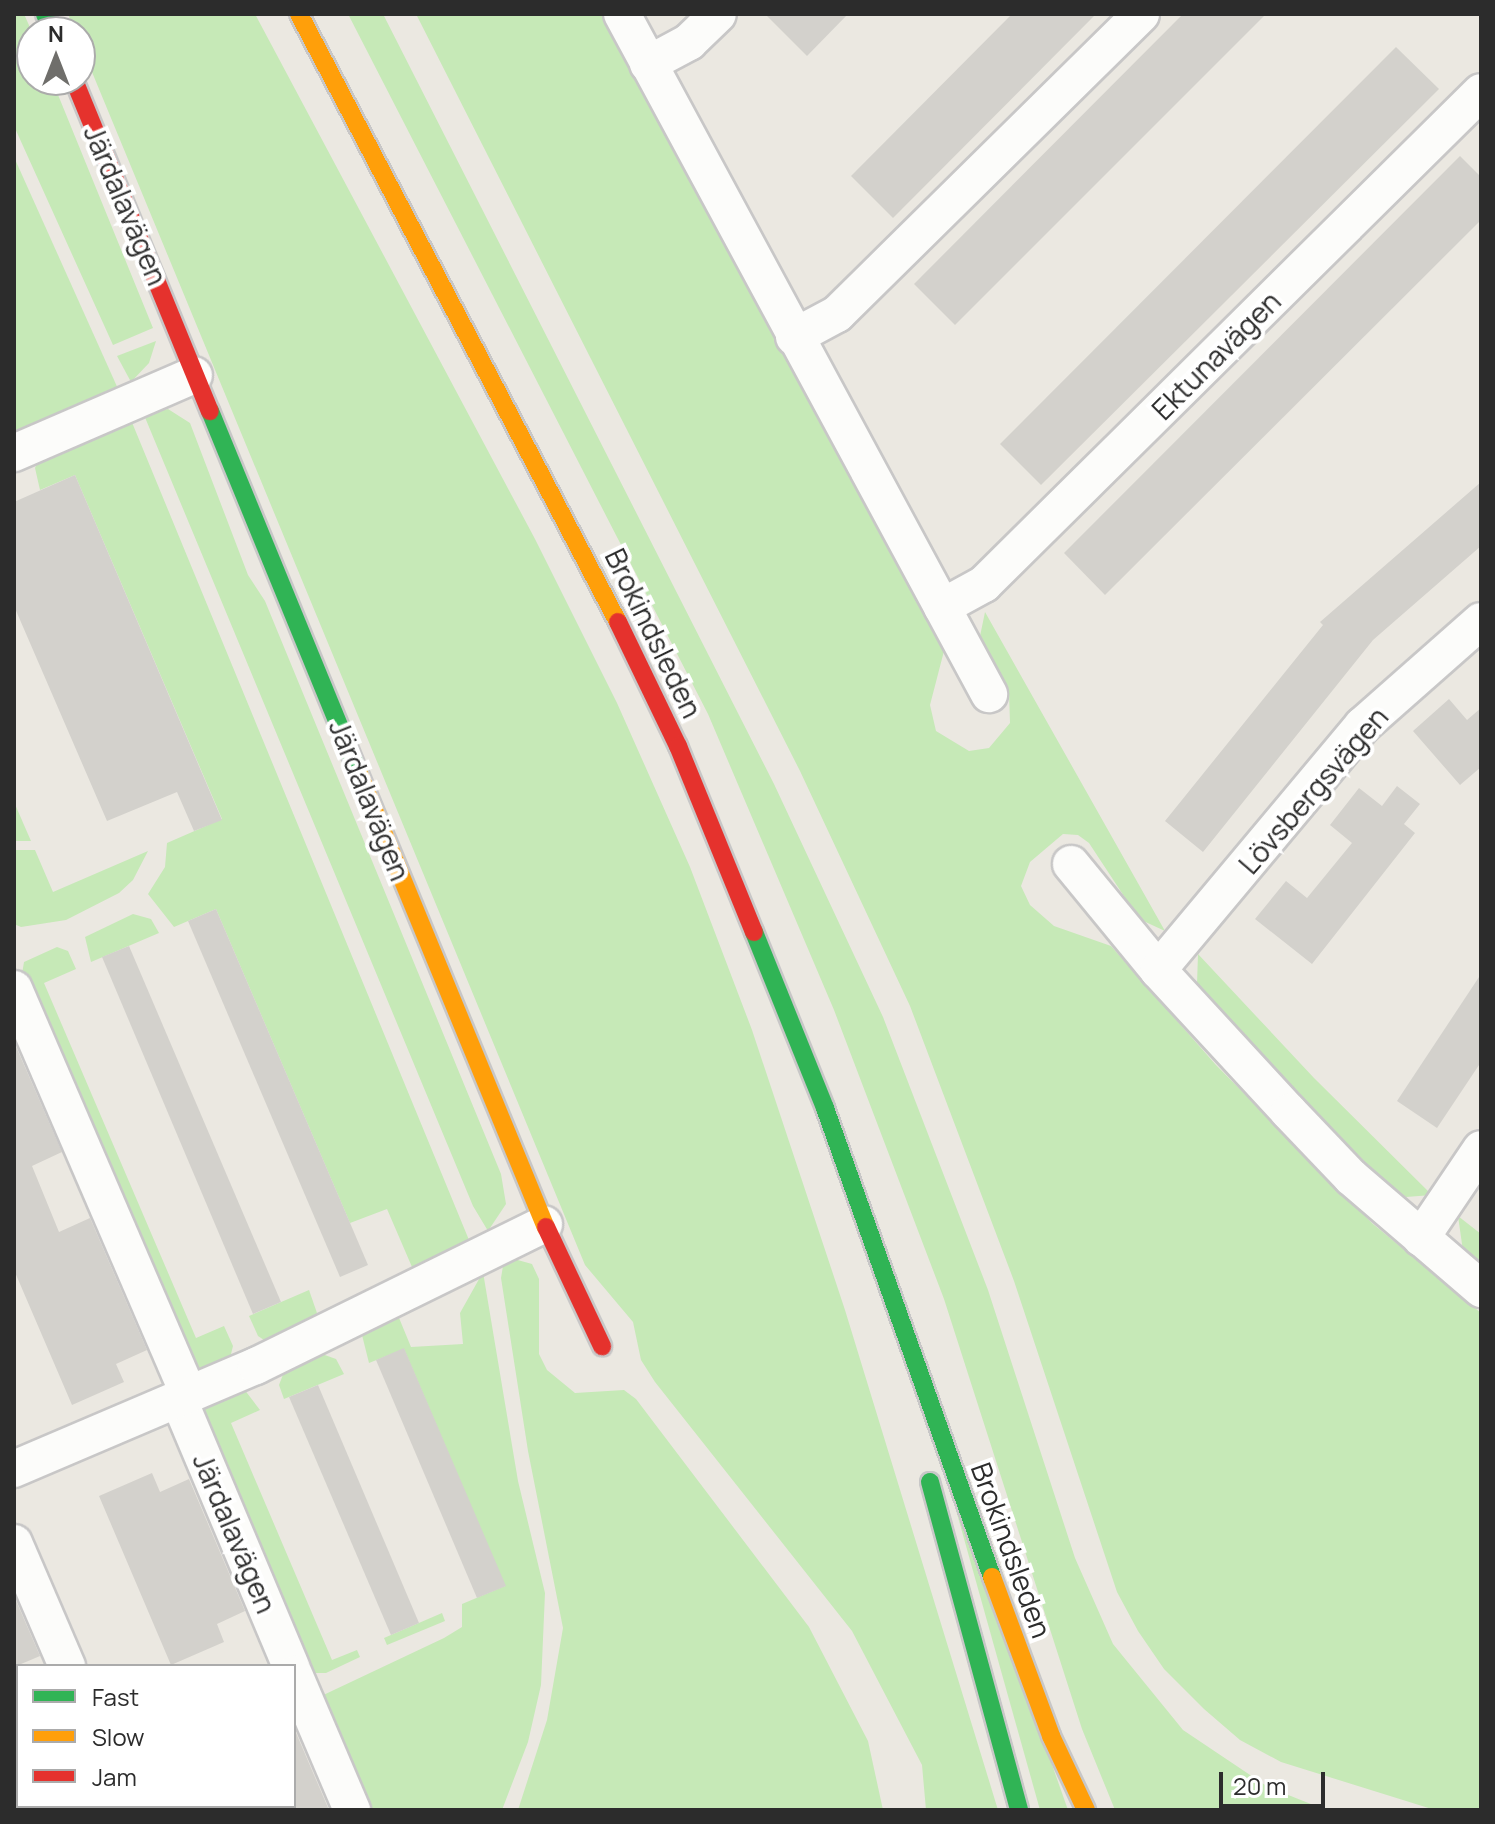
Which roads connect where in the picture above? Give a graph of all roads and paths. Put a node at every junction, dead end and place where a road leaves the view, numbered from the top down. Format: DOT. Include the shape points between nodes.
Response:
graph roads {
  1 [pos="299,14"];
  2 [pos="622,14"];
  3 [pos="718,14"];
  4 [pos="1141,14"];
  5 [pos="648,64"];
  6 [pos="1481,92"];
  7 [pos="81,96"];
  8 [pos="794,337"];
  9 [pos="194,375"];
  10 [pos="14,453"];
  11 [pos="942,607"];
  12 [pos="1481,621"];
  13 [pos="989,694"];
  14 [pos="1071,864"];
  15 [pos="1158,970"];
  16 [pos="14,989"];
  17 [pos="1481,1149"];
  18 [pos="544,1224"];
  19 [pos="1421,1238"];
  20 [pos="1481,1289"];
  21 [pos="892,1307"];
  22 [pos="602,1346"];
  23 [pos="184,1397"];
  24 [pos="921,1438"];
  25 [pos="927,1467"];
  26 [pos="14,1469"];
  27 [pos="14,1543"];
  28 [pos="66,1664"];
  29 [pos="290,1664"];
  30 [pos="296,1679"];
  31 [pos="352,1810"];
  32 [pos="1019,1810"];
  33 [pos="1086,1810"];
  1 -- 21 [label="main road, Brokindsleden" via="590,565 678,746 825,1108"];
  2 -- 5 [label="street"];
  3 -- 5 [label="street" via="689,42"];
  4 -- 8 [label="street" via="837,314"];
  5 -- 8 [label="street"];
  6 -- 11 [label="street, Ektunavägen" via="984,584"];
  7 -- 9 [label="main road, Järdalavägen"];
  8 -- 11 [label="street"];
  9 -- 10 [label="street"];
  9 -- 18 [label="main road, Järdalavägen"];
  11 -- 13 [label="street"];
  12 -- 15 [label="street, Lövsbergsvägen" via="1363,725"];
  14 -- 15 [label="street"];
  15 -- 19 [label="street" via="1351,1177"];
  16 -- 23 [label="street, Järdalavägen"];
  17 -- 19 [label="street"];
  18 -- 22 [label="main road, Järdalavägen"];
  18 -- 23 [label="street"];
  19 -- 20 [label="street"];
  21 -- 24 [label="main road, Brokindsleden"];
  21 -- 33 [label="main road, Brokindsleden" via="1051,1736"];
  23 -- 26 [label="street"];
  23 -- 29 [label="street, Järdalavägen"];
  25 -- 32 [label="main road, Brokindsleden"];
  27 -- 28 [label="street"];
  30 -- 31 [label="street"];
}
